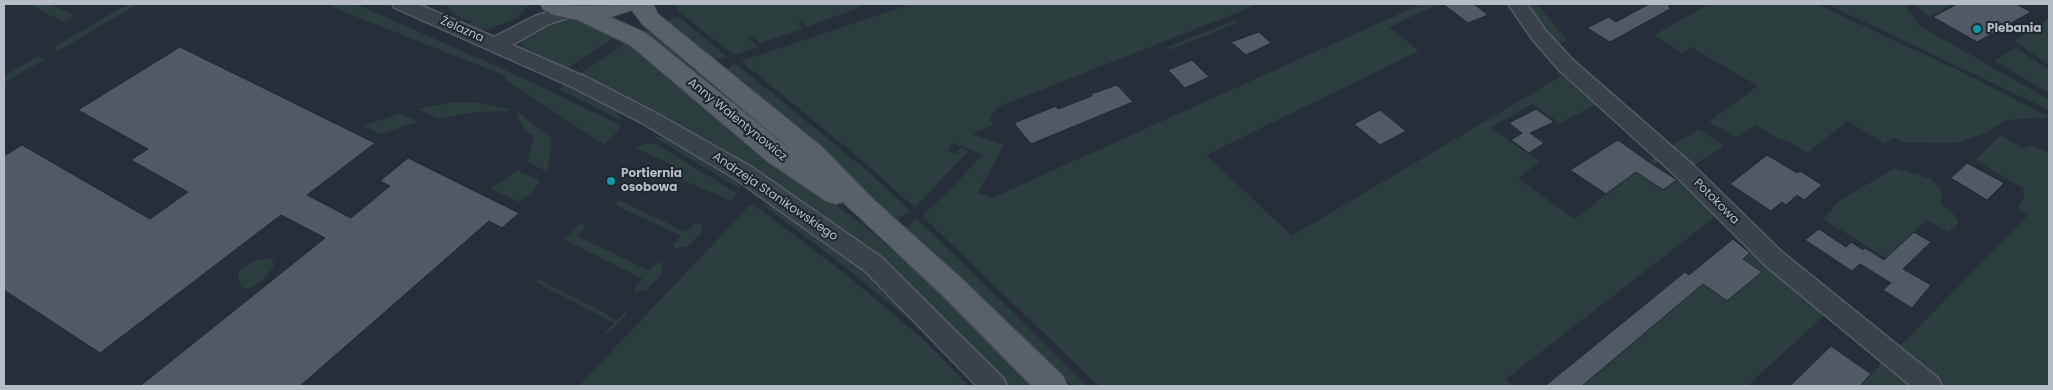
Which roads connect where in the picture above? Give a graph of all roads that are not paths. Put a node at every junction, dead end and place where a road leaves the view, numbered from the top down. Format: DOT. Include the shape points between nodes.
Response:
graph roads {
  1 [pos="402,4"];
  2 [pos="535,4"];
  3 [pos="626,4"];
  4 [pos="642,4"];
  5 [pos="1517,4"];
  6 [pos="568,9"];
  7 [pos="494,44"];
  8 [pos="890,232"];
  9 [pos="994,386"];
  10 [pos="1052,386"];
  11 [pos="1929,386"];
  1 -- 7 [label="street, Żelazna"];
  2 -- 7 [label="street"];
  3 -- 6 [label="main road" via="607,10"];
  4 -- 8 [label="main road, Anny Walentynowicz" via="650,20 799,141"];
  5 -- 11 [label="street, Potokowa" via="1567,66 1685,171 1774,259"];
  6 -- 7 [label="street"];
  6 -- 8 [label="main road, Anny Walentynowicz" via="638,39 776,154"];
  7 -- 9 [label="street, Andrzeja Stanikowskiego" via="617,100 742,172 873,264"];
  8 -- 10 [label="main road, Anny Walentynowicz" via="951,286"];
}
